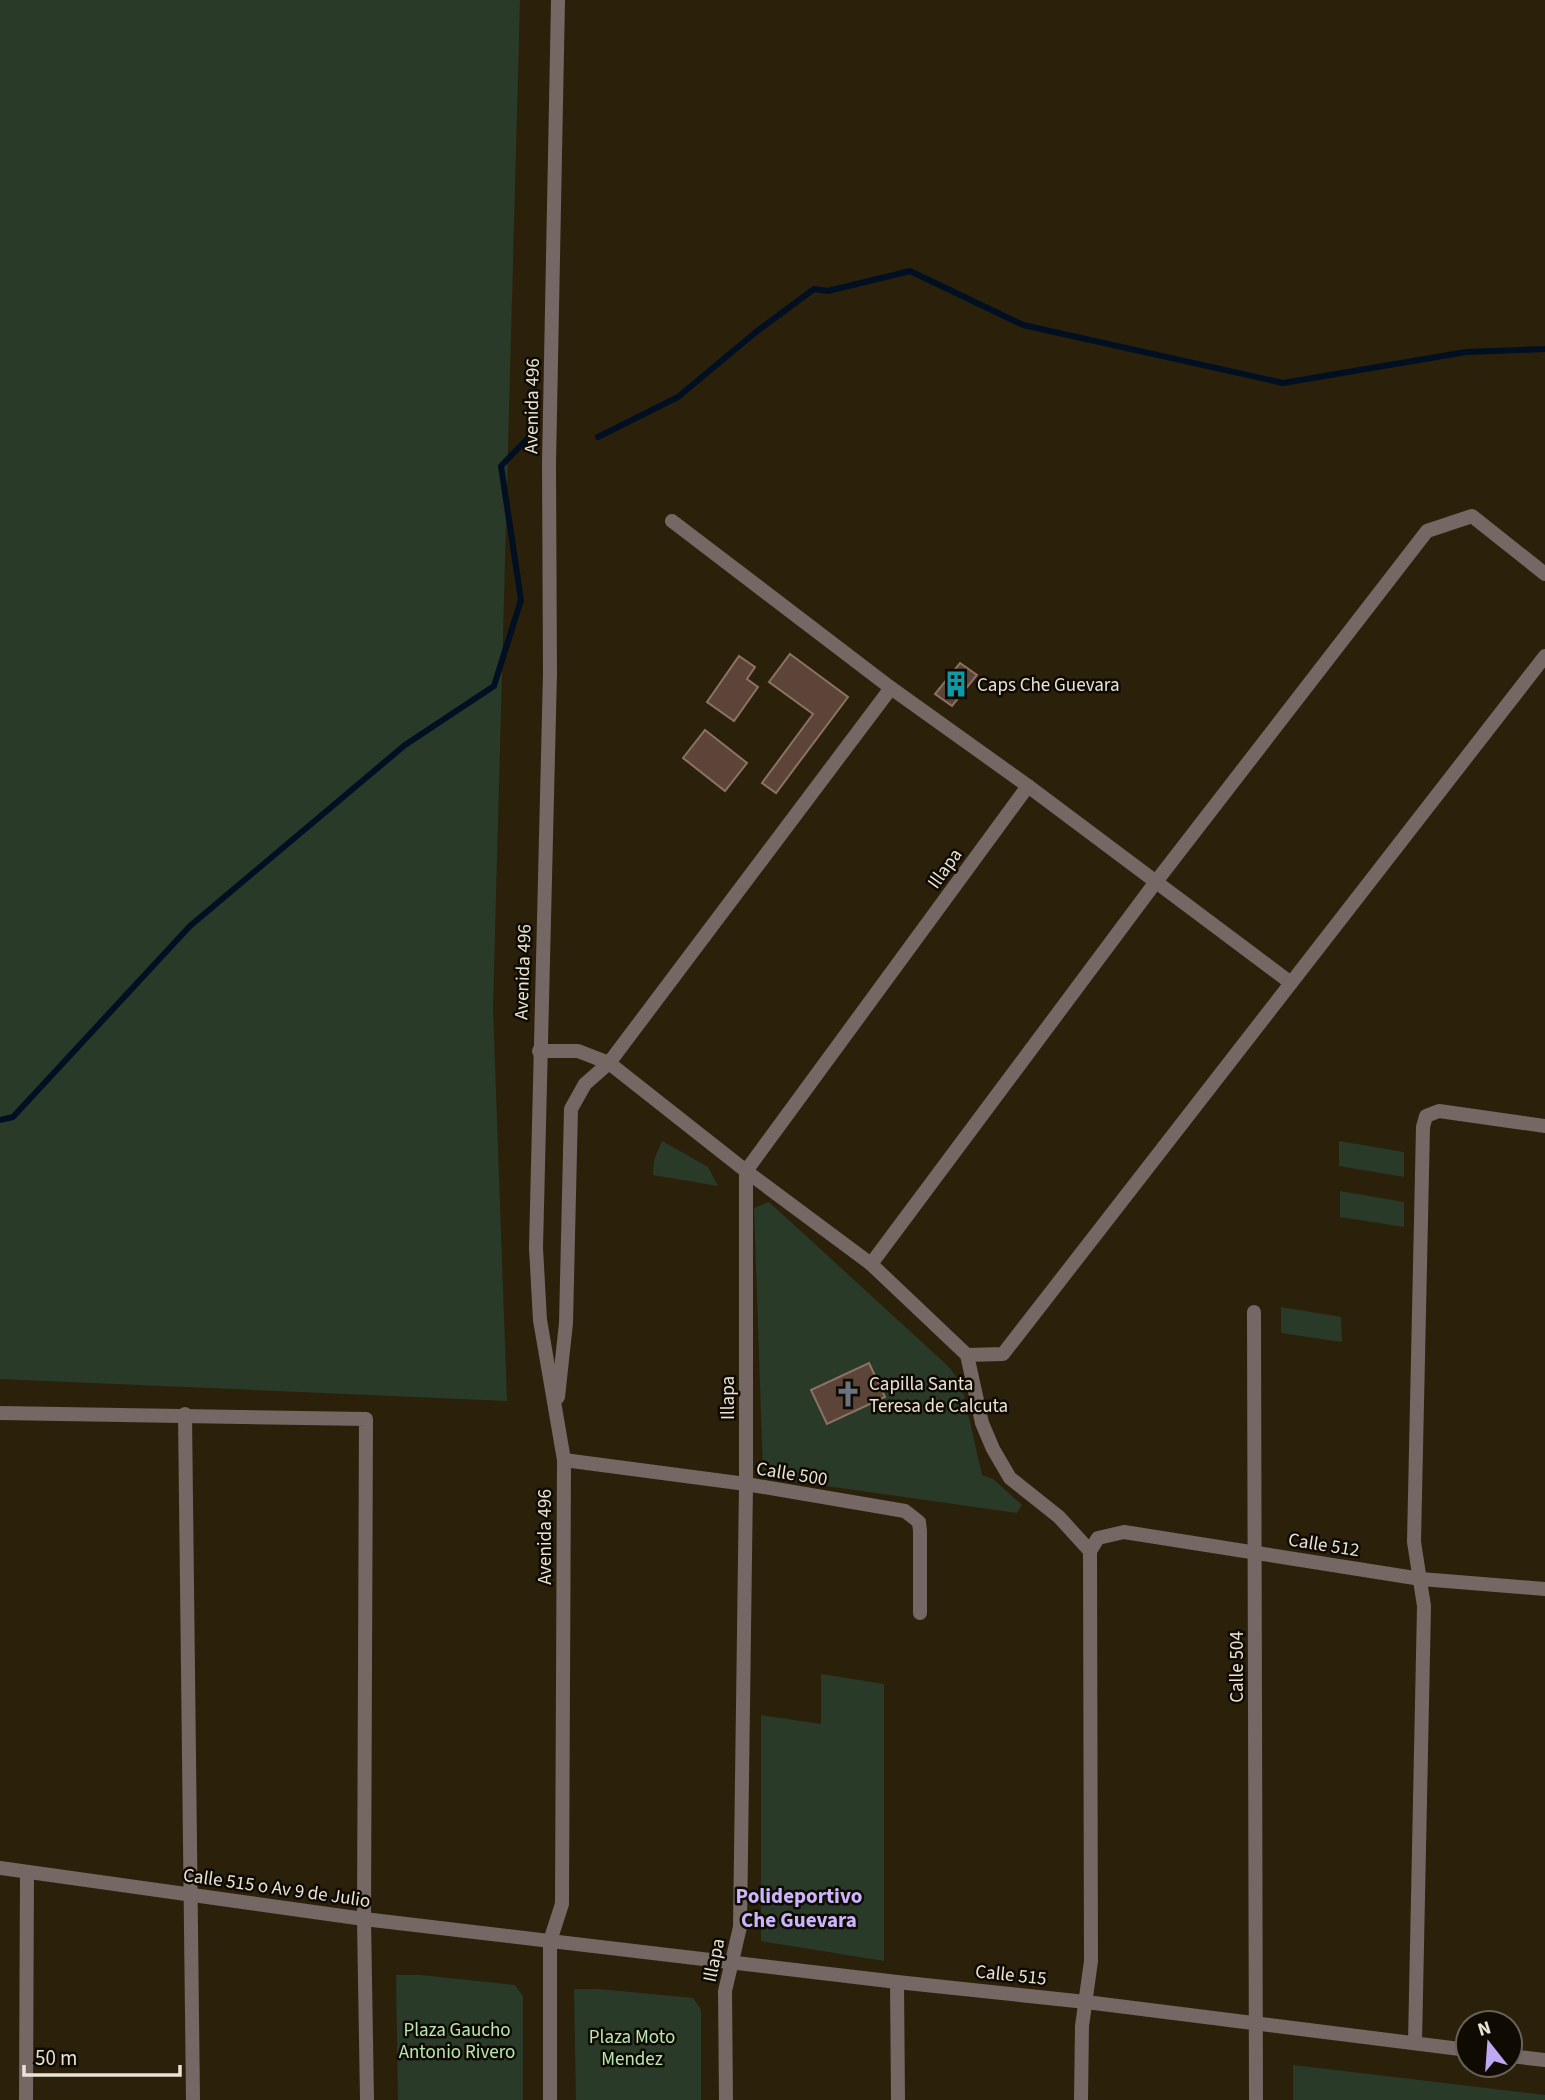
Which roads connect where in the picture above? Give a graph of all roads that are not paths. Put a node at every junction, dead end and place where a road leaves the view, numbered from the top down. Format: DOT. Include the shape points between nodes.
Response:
graph roads {
  1 [pos="558,0"];
  2 [pos="672,521"];
  3 [pos="1545,574"];
  4 [pos="1545,656"];
  5 [pos="891,688"];
  6 [pos="1028,786"];
  7 [pos="1155,883"];
  8 [pos="1291,983"];
  9 [pos="539,1052"];
  10 [pos="609,1063"];
  11 [pos="1545,1126"];
  12 [pos="746,1171"];
  13 [pos="871,1264"];
  14 [pos="1254,1312"];
  15 [pos="967,1356"];
  16 [pos="0,1413"];
  17 [pos="556,1413"];
  18 [pos="185,1415"];
  19 [pos="564,1460"];
  20 [pos="746,1484"];
  21 [pos="1094,1544"];
  22 [pos="1254,1552"];
  23 [pos="1421,1579"];
  24 [pos="1545,1589"];
  25 [pos="920,1613"];
  26 [pos="0,1868"];
  27 [pos="27,1872"];
  28 [pos="191,1896"];
  29 [pos="364,1919"];
  30 [pos="550,1941"];
  31 [pos="731,1961"];
  32 [pos="897,1982"];
  33 [pos="1086,2001"];
  34 [pos="1257,2022"];
  35 [pos="1415,2043"];
  36 [pos="1454,2048"];
  37 [pos="1524,2058"];
  38 [pos="1545,2060"];
  39 [pos="26,2100"];
  40 [pos="193,2100"];
  41 [pos="367,2100"];
  42 [pos="550,2100"];
  43 [pos="726,2100"];
  44 [pos="898,2100"];
  45 [pos="1082,2100"];
  46 [pos="1256,2100"];
  1 -- 9 [label="street, Avenida 496" via="550,673"];
  2 -- 5 [label="street"];
  3 -- 7 [label="street" via="1472,516 1427,531"];
  4 -- 8 [label="street"];
  5 -- 6 [label="street"];
  5 -- 10 [label="street"];
  6 -- 7 [label="street"];
  6 -- 12 [label="street, Illapa"];
  7 -- 8 [label="street"];
  7 -- 13 [label="street"];
  8 -- 15 [label="street" via="1003,1353"];
  9 -- 10 [label="street" via="578,1051"];
  9 -- 17 [label="street, Avenida 496" via="536,1248 540,1320"];
  10 -- 12 [label="street"];
  10 -- 17 [label="street" via="585,1084 571,1109 566,1323"];
  11 -- 23 [label="street" via="1438,1111 1426,1116 1413,1542"];
  12 -- 13 [label="street"];
  12 -- 20 [label="street, Illapa"];
  13 -- 15 [label="street"];
  14 -- 22 [label="street, Calle 504"];
  15 -- 21 [label="street" via="982,1423 1010,1478"];
  16 -- 18 [label="street"];
  17 -- 19 [label="street, Avenida 496"];
  18 -- 28 [label="street"];
  18 -- 29 [label="street" via="366,1419"];
  19 -- 20 [label="street, Calle 500"];
  19 -- 30 [label="street, Avenida 496" via="562,1904"];
  20 -- 25 [label="street, Calle 500" via="905,1511 919,1522"];
  20 -- 31 [label="street, Illapa" via="740,1927"];
  21 -- 22 [label="street, Calle 512" via="1124,1532"];
  21 -- 33 [label="street" via="1091,1961"];
  22 -- 23 [label="street, Calle 512"];
  22 -- 34 [label="street, Calle 504"];
  23 -- 24 [label="street, Calle 512"];
  23 -- 35 [label="street"];
  26 -- 27 [label="street, Calle 515 o Av 9 de Julio"];
  27 -- 28 [label="street, Calle 515 o Av 9 de Julio"];
  27 -- 39 [label="street"];
  28 -- 29 [label="street, Calle 515 o Av 9 de Julio"];
  28 -- 40 [label="street"];
  29 -- 30 [label="street, Calle 515 o Av 9 de Julio"];
  29 -- 41 [label="street"];
  30 -- 31 [label="street, Calle 515"];
  30 -- 42 [label="street, Avenida 496"];
  31 -- 32 [label="street, Calle 515"];
  31 -- 43 [label="street, Illapa" via="725,1991"];
  32 -- 33 [label="street, Calle 515"];
  32 -- 44 [label="street"];
  33 -- 34 [label="street, Calle 515"];
  33 -- 45 [label="street"];
  34 -- 35 [label="street, Calle 515"];
  34 -- 46 [label="street, Calle 504"];
  35 -- 36 [label="street, Calle 515"];
  37 -- 38 [label="street"];
}
